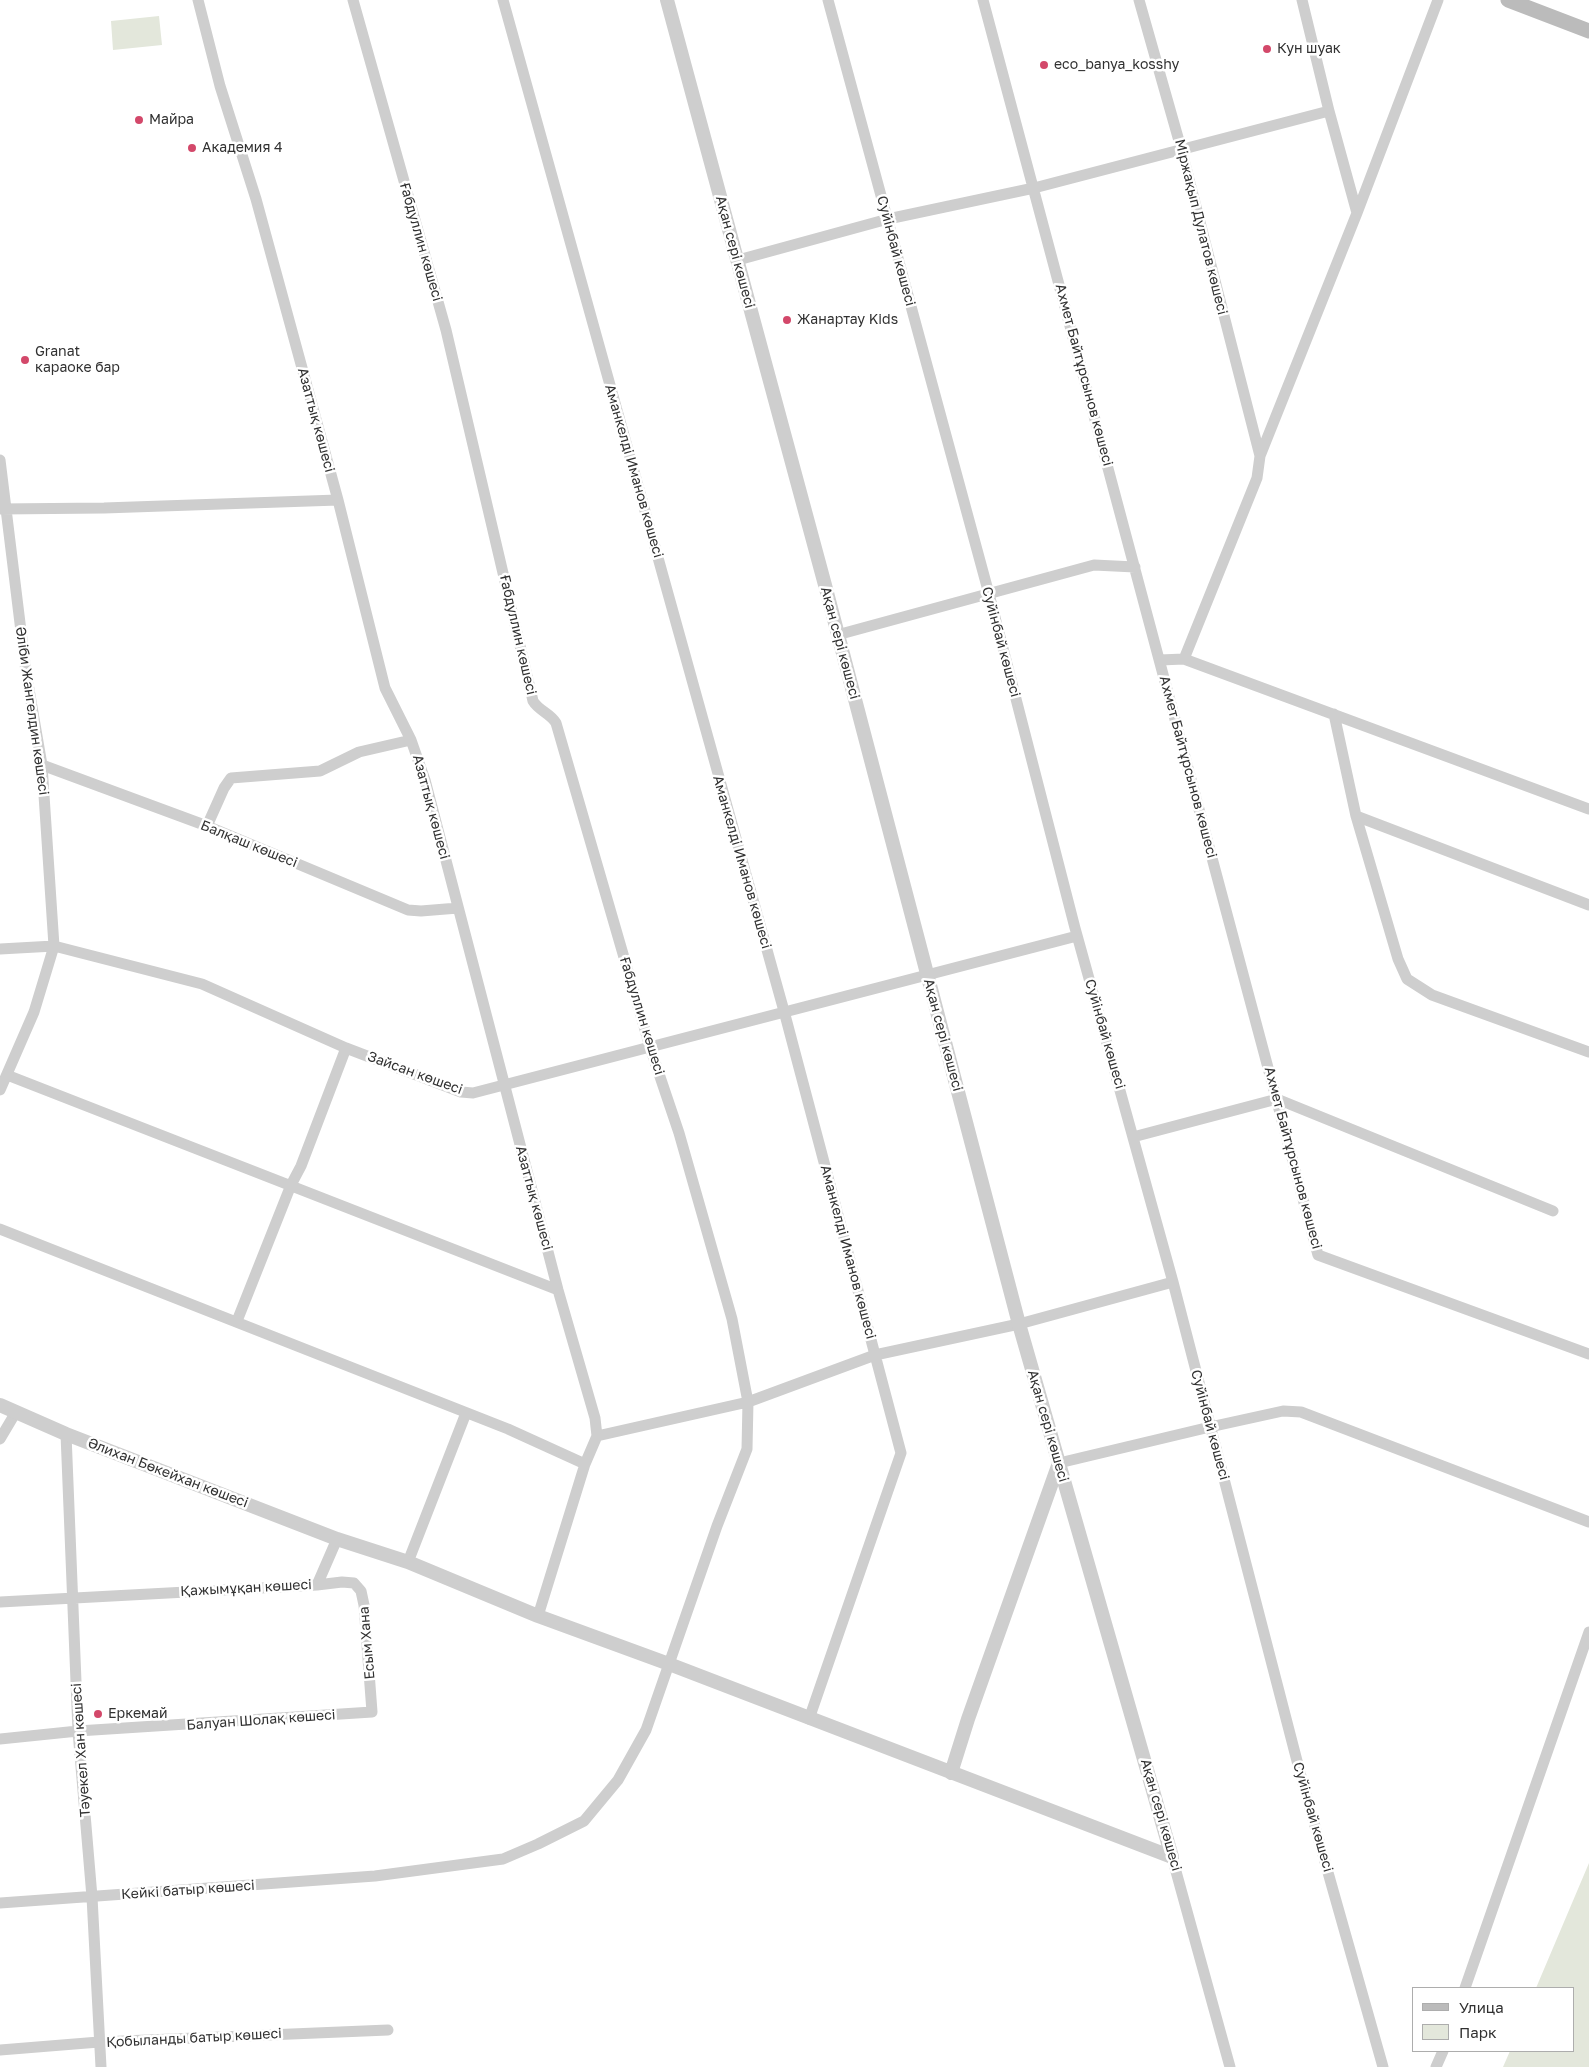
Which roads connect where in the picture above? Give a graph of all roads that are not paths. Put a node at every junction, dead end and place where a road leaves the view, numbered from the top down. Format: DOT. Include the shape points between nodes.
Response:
graph roads {
  1 [pos="198,0"];
  2 [pos="353,0"];
  3 [pos="503,0"];
  4 [pos="666,0"];
  5 [pos="828,0"];
  6 [pos="984,0"];
  7 [pos="1139,0"];
  8 [pos="1302,0"];
  9 [pos="1438,0"];
  10 [pos="1508,0"];
  11 [pos="1589,32"];
  12 [pos="1329,111"];
  13 [pos="1181,148"];
  14 [pos="1034,188"];
  15 [pos="1357,213"];
  16 [pos="888,219"];
  17 [pos="738,260"];
  18 [pos="1260,456"];
  19 [pos="0,460"];
  20 [pos="338,500"];
  21 [pos="3,508"];
  22 [pos="1135,567"];
  23 [pos="989,594"];
  24 [pos="837,635"];
  25 [pos="1184,659"];
  26 [pos="1160,660"];
  27 [pos="1334,714"];
  28 [pos="411,740"];
  29 [pos="42,765"];
  30 [pos="1589,808"];
  31 [pos="1356,816"];
  32 [pos="207,826"];
  33 [pos="1589,905"];
  34 [pos="458,908"];
  35 [pos="1078,936"];
  36 [pos="54,946"];
  37 [pos="0,949"];
  38 [pos="927,975"];
  39 [pos="784,1011"];
  40 [pos="346,1048"];
  41 [pos="650,1048"];
  42 [pos="1589,1052"];
  43 [pos="7,1076"];
  44 [pos="505,1085"];
  45 [pos="0,1090"];
  46 [pos="1277,1100"];
  47 [pos="1133,1137"];
  48 [pos="291,1185"];
  49 [pos="1553,1210"];
  50 [pos="0,1229"];
  51 [pos="1173,1282"];
  52 [pos="558,1290"];
  53 [pos="237,1321"];
  54 [pos="1019,1324"];
  55 [pos="1589,1354"];
  56 [pos="875,1355"];
  57 [pos="748,1402"];
  58 [pos="0,1405"];
  59 [pos="16,1412"];
  60 [pos="466,1413"];
  61 [pos="1210,1427"];
  62 [pos="66,1434"];
  63 [pos="597,1436"];
  64 [pos="0,1439"];
  65 [pos="1059,1463"];
  66 [pos="585,1464"];
  67 [pos="1589,1522"];
  68 [pos="337,1539"];
  69 [pos="408,1562"];
  70 [pos="317,1585"];
  71 [pos="73,1597"];
  72 [pos="0,1602"];
  73 [pos="538,1616"];
  74 [pos="1589,1632"];
  75 [pos="669,1664"];
  76 [pos="372,1712"];
  77 [pos="809,1719"];
  78 [pos="78,1731"];
  79 [pos="0,1740"];
  80 [pos="951,1773"];
  81 [pos="1172,1857"];
  82 [pos="92,1897"];
  83 [pos="0,1903"];
  84 [pos="1465,1987"];
  85 [pos="388,2030"];
  86 [pos="99,2042"];
  87 [pos="0,2050"];
  88 [pos="1443,2052"];
  89 [pos="101,2067"];
  90 [pos="1230,2067"];
  91 [pos="1383,2067"];
  92 [pos="1436,2067"];
  1 -- 20 [label="street, Азаттық көшесі"];
  2 -- 41 [label="street, Ғабдуллин көшесі" via="446,330 533,701 556,723"];
  3 -- 39 [label="street, Аманкелді Иманов көшесі"];
  4 -- 17 [label="street, Ақан сері көшесі"];
  5 -- 16 [label="street, Суйінбай көшесі"];
  6 -- 14 [label="street, Ахмет Байтұрсынов көшесі"];
  7 -- 13 [label="street, Міржақып Дулатов көшесі"];
  8 -- 12 [label="street"];
  9 -- 15 [label="street"];
  10 -- 11 [label="main road"];
  12 -- 13 [label="street"];
  12 -- 15 [label="street"];
  13 -- 14 [label="street"];
  13 -- 18 [label="street, Міржақып Дулатов көшесі"];
  14 -- 16 [label="street"];
  14 -- 22 [label="street, Ахмет Байтұрсынов көшесі"];
  15 -- 18 [label="street"];
  16 -- 17 [label="street"];
  16 -- 23 [label="street, Суйінбай көшесі"];
  17 -- 24 [label="street, Ақан сері көшесі"];
  18 -- 25 [label="street" via="1258,478"];
  19 -- 21 [label="street, Әліби Жангелдин көшесі"];
  20 -- 21 [label="street"];
  20 -- 28 [label="street, Азаттық көшесі" via="384,688"];
  21 -- 29 [label="street, Әліби Жангелдин көшесі"];
  22 -- 23 [label="street" via="1094,565"];
  22 -- 26 [label="street, Ахмет Байтұрсынов көшесі"];
  23 -- 24 [label="street"];
  23 -- 35 [label="street, Суйінбай көшесі"];
  24 -- 38 [label="street, Ақан сері көшесі"];
  25 -- 26 [label="street"];
  25 -- 27 [label="street"];
  26 -- 46 [label="street, Ахмет Байтұрсынов көшесі"];
  27 -- 30 [label="street"];
  27 -- 31 [label="street"];
  28 -- 32 [label="street" via="359,752 320,771 231,778"];
  28 -- 34 [label="street, Азаттық көшесі" via="425,780"];
  29 -- 32 [label="street, Балқаш көшесі"];
  29 -- 36 [label="street, Әліби Жангелдин көшесі"];
  31 -- 33 [label="street"];
  31 -- 42 [label="street" via="1398,960 1407,979 1432,995"];
  32 -- 34 [label="street, Балқаш көшесі" via="408,910"];
  34 -- 44 [label="street, Азаттық көшесі"];
  35 -- 38 [label="street, Зайсан көшесі"];
  35 -- 47 [label="street, Суйінбай көшесі"];
  36 -- 37 [label="street, Зайсан көшесі"];
  36 -- 40 [label="street, Зайсан көшесі" via="202,984"];
  36 -- 43 [label="street" via="34,1012"];
  38 -- 39 [label="street, Зайсан көшесі"];
  38 -- 54 [label="street, Ақан сері көшесі"];
  39 -- 41 [label="street, Зайсан көшесі"];
  39 -- 56 [label="street, Аманкелді Иманов көшесі"];
  40 -- 44 [label="street, Зайсан көшесі" via="461,1092"];
  40 -- 48 [label="street"];
  41 -- 44 [label="street, Зайсан көшесі"];
  41 -- 57 [label="street, Ғабдуллин көшесі" via="679,1133 732,1319"];
  43 -- 45 [label="street"];
  43 -- 48 [label="street"];
  44 -- 52 [label="street, Азаттық көшесі"];
  46 -- 47 [label="street"];
  46 -- 49 [label="street"];
  46 -- 55 [label="street, Ахмет Байтұрсынов көшесі" via="1318,1255"];
  47 -- 51 [label="street, Суйінбай көшесі"];
  48 -- 52 [label="street"];
  48 -- 53 [label="street"];
  50 -- 53 [label="street"];
  51 -- 54 [label="street"];
  51 -- 61 [label="street, Суйінбай көшесі"];
  52 -- 63 [label="street, Азаттық көшесі" via="595,1418"];
  53 -- 60 [label="street"];
  54 -- 56 [label="street"];
  54 -- 65 [label="street, Ақан сері көшесі"];
  56 -- 57 [label="street"];
  56 -- 77 [label="street, Аманкелді Иманов көшесі" via="902,1453"];
  57 -- 63 [label="street"];
  57 -- 75 [label="street, Ғабдуллин көшесі" via="747,1449"];
  58 -- 59 [label="street, Әлихан Бөкейхан көшесі"];
  59 -- 62 [label="street, Әлихан Бөкейхан көшесі"];
  59 -- 64 [label="street"];
  60 -- 66 [label="street"];
  60 -- 69 [label="street"];
  61 -- 65 [label="street"];
  61 -- 67 [label="street" via="1283,1411 1301,1412"];
  61 -- 91 [label="street, Суйінбай көшесі" via="1303,1784"];
  62 -- 68 [label="street, Әлихан Бөкейхан көшесі"];
  62 -- 71 [label="street, Тәуекел Хан көшесі"];
  63 -- 66 [label="street"];
  65 -- 80 [label="street"];
  65 -- 81 [label="street, Ақан сері көшесі"];
  66 -- 73 [label="street"];
  68 -- 69 [label="street"];
  68 -- 70 [label="street, Қажымұқан көшесі"];
  69 -- 73 [label="street"];
  70 -- 71 [label="street, Қажымұқан көшесі"];
  70 -- 76 [label="street, Есым Хана" via="354,1583 361,1591"];
  71 -- 72 [label="street, Қажымұқан көшесі"];
  71 -- 78 [label="street, Тәуекел Хан көшесі"];
  73 -- 75 [label="street"];
  74 -- 84 [label="street"];
  75 -- 77 [label="street"];
  75 -- 82 [label="street, Кейкі батыр көшесі" via="646,1730 618,1780 584,1821 503,1859 375,1876"];
  76 -- 78 [label="street, Балуан Шолақ көшесі"];
  77 -- 80 [label="street"];
  78 -- 79 [label="street, Балуан Шолақ көшесі"];
  78 -- 82 [label="street, Тәуекел Хан көшесі"];
  80 -- 81 [label="street"];
  81 -- 90 [label="street, Ақан сері көшесі"];
  82 -- 83 [label="street, Кейкі батыр көшесі"];
  82 -- 86 [label="street, Тәуекел Хан көшесі"];
  85 -- 86 [label="street, Қобыланды батыр көшесі"];
  86 -- 87 [label="street, Қобыланды батыр көшесі"];
  86 -- 89 [label="street, Тәуекел Хан көшесі"];
  88 -- 92 [label="street"];
}
